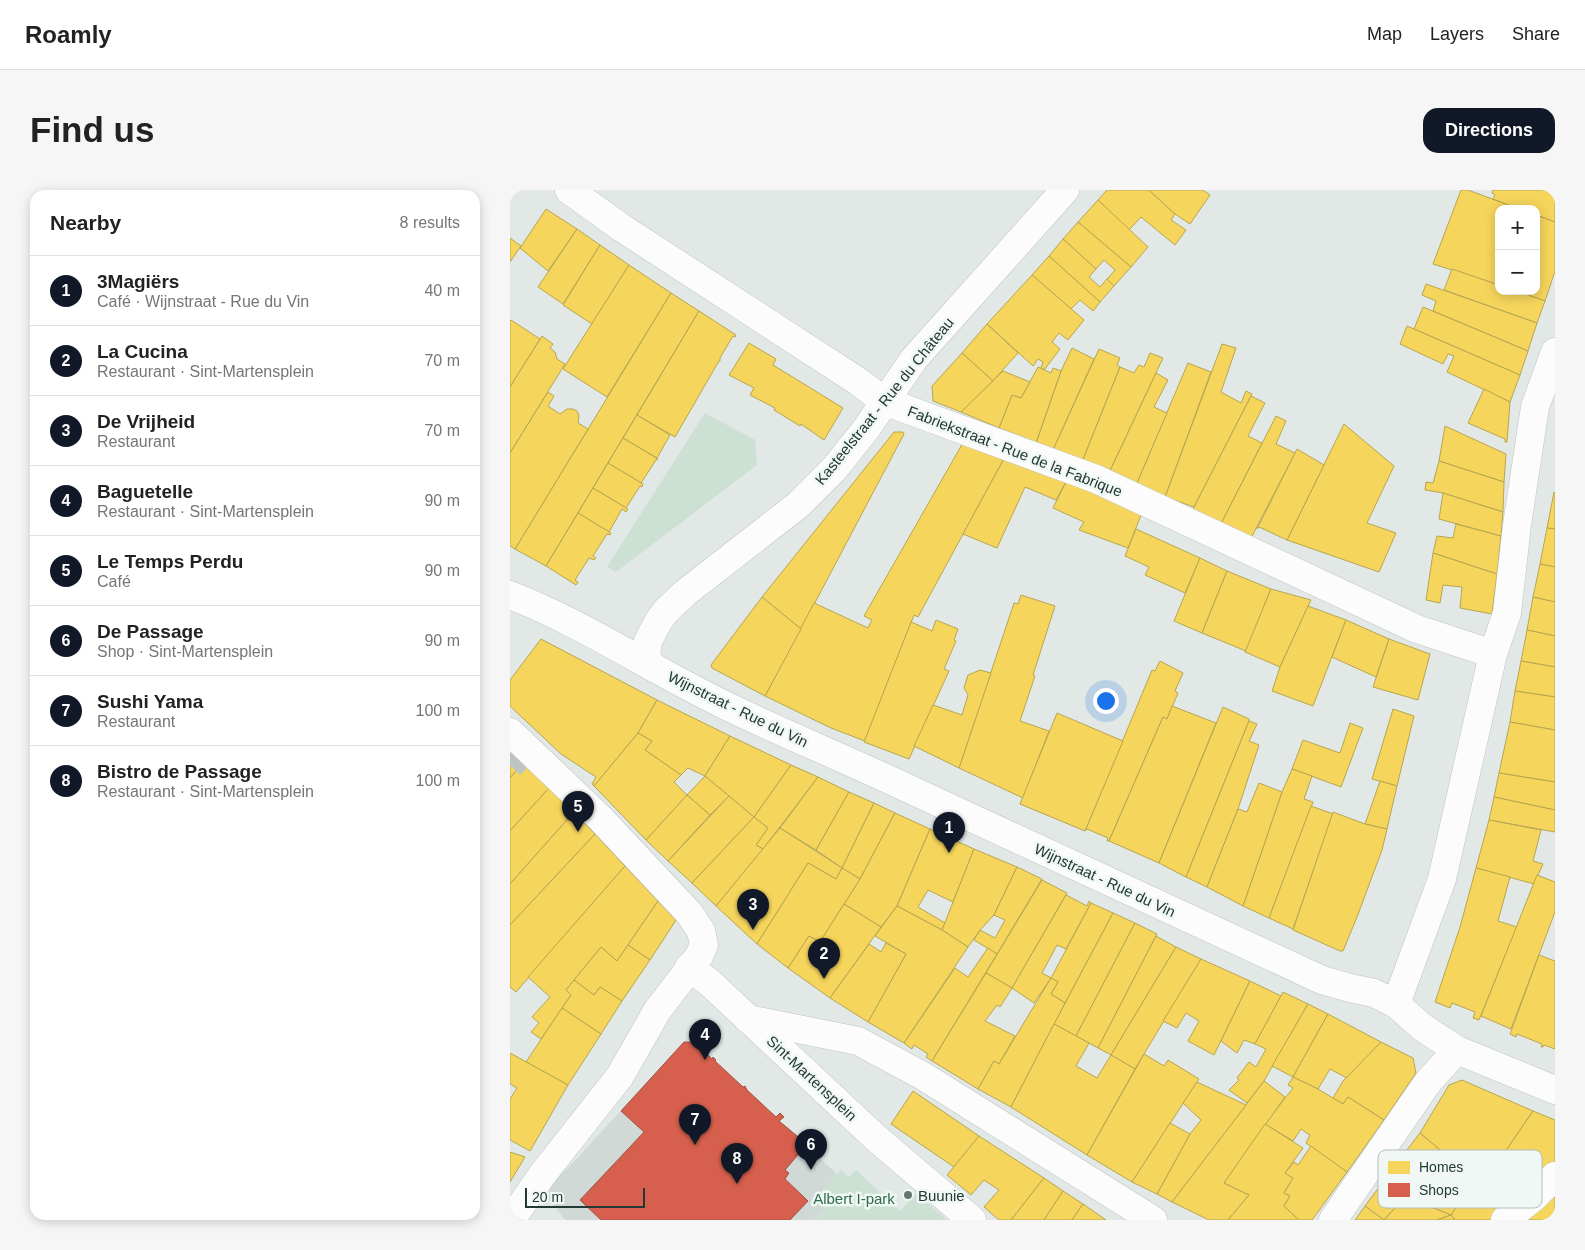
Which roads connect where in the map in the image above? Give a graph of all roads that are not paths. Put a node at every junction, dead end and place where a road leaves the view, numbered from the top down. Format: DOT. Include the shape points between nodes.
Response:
graph roads {
  1 [pos="569,190"];
  2 [pos="1064,190"];
  3 [pos="1555,352"];
  4 [pos="884,401"];
  5 [pos="510,595"];
  6 [pos="1493,654"];
  7 [pos="653,667"];
  8 [pos="518,745"];
  9 [pos="689,967"];
  10 [pos="1396,1004"];
  11 [pos="748,1019"];
  12 [pos="1457,1050"];
  13 [pos="1555,1090"];
  14 [pos="1381,1150"];
  15 [pos="1378,1155"];
  16 [pos="1555,1176"];
  17 [pos="1542,1189"];
  18 [pos="1520,1208"];
  19 [pos="511,1220"];
  20 [pos="972,1220"];
  21 [pos="1153,1220"];
  22 [pos="1333,1220"];
  23 [pos="1505,1220"];
  1 -- 4 [label="street, Fabriekstraat - Rue de la Fabrique"];
  2 -- 4 [label="street, Kasteelstraat - Rue du Château" via="914,360"];
  3 -- 6 [label="street" via="1535,407 1507,614"];
  4 -- 6 [label="street, Fabriekstraat - Rue de la Fabrique" via="1096,479 1417,629"];
  4 -- 7 [label="street, Kasteelstraat - Rue du Château" via="866,429 816,488 685,593 666,612 648,641 646,654"];
  5 -- 7 [label="street, Wijnstraat - Rue du Vin" via="591,631"];
  6 -- 10 [label="street" via="1442,879"];
  7 -- 10 [label="street, Wijnstraat - Rue du Vin" via="742,714 1322,980 1374,992"];
  8 -- 9 [label="street" via="600,818 694,918 702,931 704,945"];
  9 -- 11 [label="street, Sint-Martensplein"];
  9 -- 19 [label="street" via="620,1076"];
  10 -- 12 [label="street, Wijnstraat - Rue du Vin" via="1422,1027"];
  11 -- 20 [label="street, Sint-Martensplein" via="876,1138"];
  11 -- 21 [label="street, Sint-Martensplein" via="858,1041 923,1076"];
  12 -- 13 [label="street, Wijnstraat - Rue du Vin"];
  12 -- 14 [label="street" via="1428,1082"];
  15 -- 22 [label="street"];
  16 -- 17 [label="street"];
  18 -- 23 [label="street"];
}
